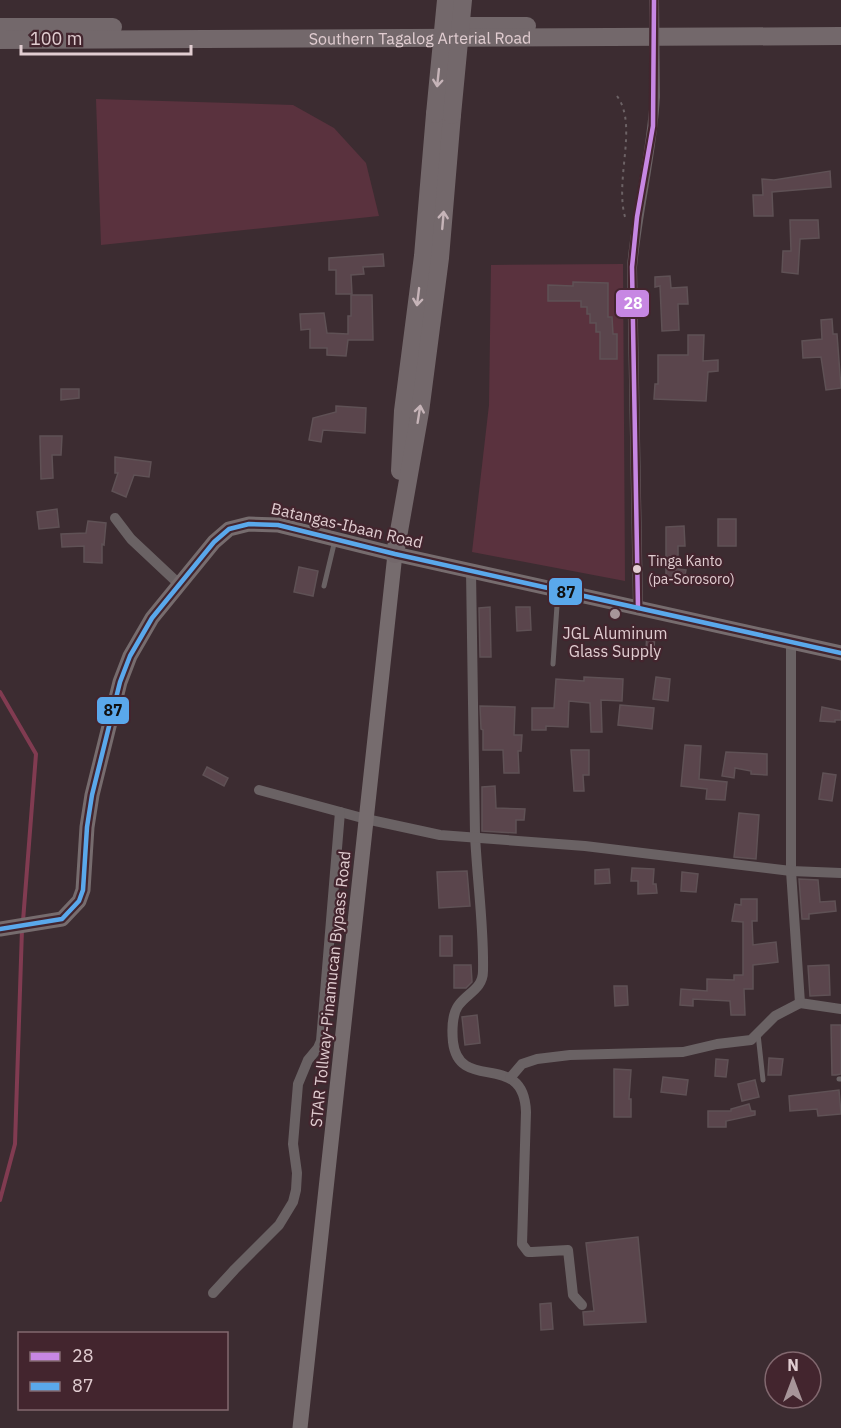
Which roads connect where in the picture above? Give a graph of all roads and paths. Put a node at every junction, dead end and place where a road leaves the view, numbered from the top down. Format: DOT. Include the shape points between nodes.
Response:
graph roads {
  1 [pos="446,0"];
  2 [pos="463,0"];
  3 [pos="654,0"];
  4 [pos="841,25"];
  5 [pos="0,27"];
  6 [pos="841,36"];
  7 [pos="0,40"];
  8 [pos="616,96"];
  9 [pos="443,115"];
  10 [pos="634,242"];
  11 [pos="115,518"];
  12 [pos="335,539"];
  13 [pos="395,554"];
  14 [pos="471,570"];
  15 [pos="180,585"];
  16 [pos="324,586"];
  17 [pos="558,589"];
  18 [pos="638,608"];
  19 [pos="791,642"];
  20 [pos="841,653"];
  21 [pos="553,663"];
  22 [pos="259,790"];
  23 [pos="340,812"];
  24 [pos="366,819"];
  25 [pos="475,837"];
  26 [pos="791,871"];
  27 [pos="841,873"];
  28 [pos="0,929"];
  29 [pos="800,1003"];
  30 [pos="841,1009"];
  31 [pos="758,1034"];
  32 [pos="510,1078"];
  33 [pos="763,1080"];
  34 [pos="213,1293"];
  35 [pos="582,1305"];
  36 [pos="300,1428"];
  1 -- 9 [label="highway, one-way, bridge"];
  2 -- 9 [label="highway, bridge"];
  3 -- 10 [label="street, bridge" via="653,126"];
  4 -- 5 [label="highway, Southern Tagalog Arterial Road"];
  6 -- 7 [label="highway, Southern Tagalog Arterial Road"];
  8 -- 10 [label="path" via="627,120 622,208"];
  9 -- 13 [label="highway" via="437,282 420,412"];
  10 -- 18 [label="street"];
  11 -- 15 [label="street" via="131,539"];
  12 -- 13 [label="main road, Batangas-Ibaan Road"];
  12 -- 15 [label="main road, Batangas-Ibaan Road" via="278,525 238,526 221,535"];
  12 -- 16 [label="lane"];
  13 -- 14 [label="main road, Batangas-Ibaan Road"];
  13 -- 24 [label="main road, STAR Tollway-Pinamucan Bypass Road"];
  14 -- 17 [label="main road, Batangas-Ibaan Road"];
  14 -- 25 [label="street"];
  15 -- 28 [label="main road, Batangas-Ibaan Road" via="141,634 120,682 92,795 80,901 62,919"];
  17 -- 18 [label="main road, Batangas-Ibaan Road"];
  17 -- 21 [label="lane"];
  18 -- 19 [label="main road, Batangas-Ibaan Road"];
  19 -- 20 [label="main road, Batangas-Ibaan Road"];
  19 -- 26 [label="street"];
  22 -- 23 [label="street"];
  23 -- 24 [label="street"];
  23 -- 34 [label="street" via="321,1041 302,1070 296,1101 293,1144 297,1173 293,1202 279,1225"];
  24 -- 25 [label="street" via="440,835"];
  24 -- 36 [label="main road, STAR Tollway-Pinamucan Bypass Road"];
  25 -- 26 [label="street"];
  25 -- 32 [label="street" via="483,974 481,983 458,1006 453,1046 461,1061 472,1069"];
  26 -- 27 [label="street"];
  26 -- 29 [label="street"];
  29 -- 30 [label="street"];
  29 -- 31 [label="street" via="775,1016"];
  31 -- 32 [label="street" via="751,1040 692,1051 537,1059 522,1064"];
  31 -- 33 [label="lane"];
  32 -- 35 [label="street" via="524,1093 525,1101 522,1244 528,1252 568,1250 573,1295"];
}
